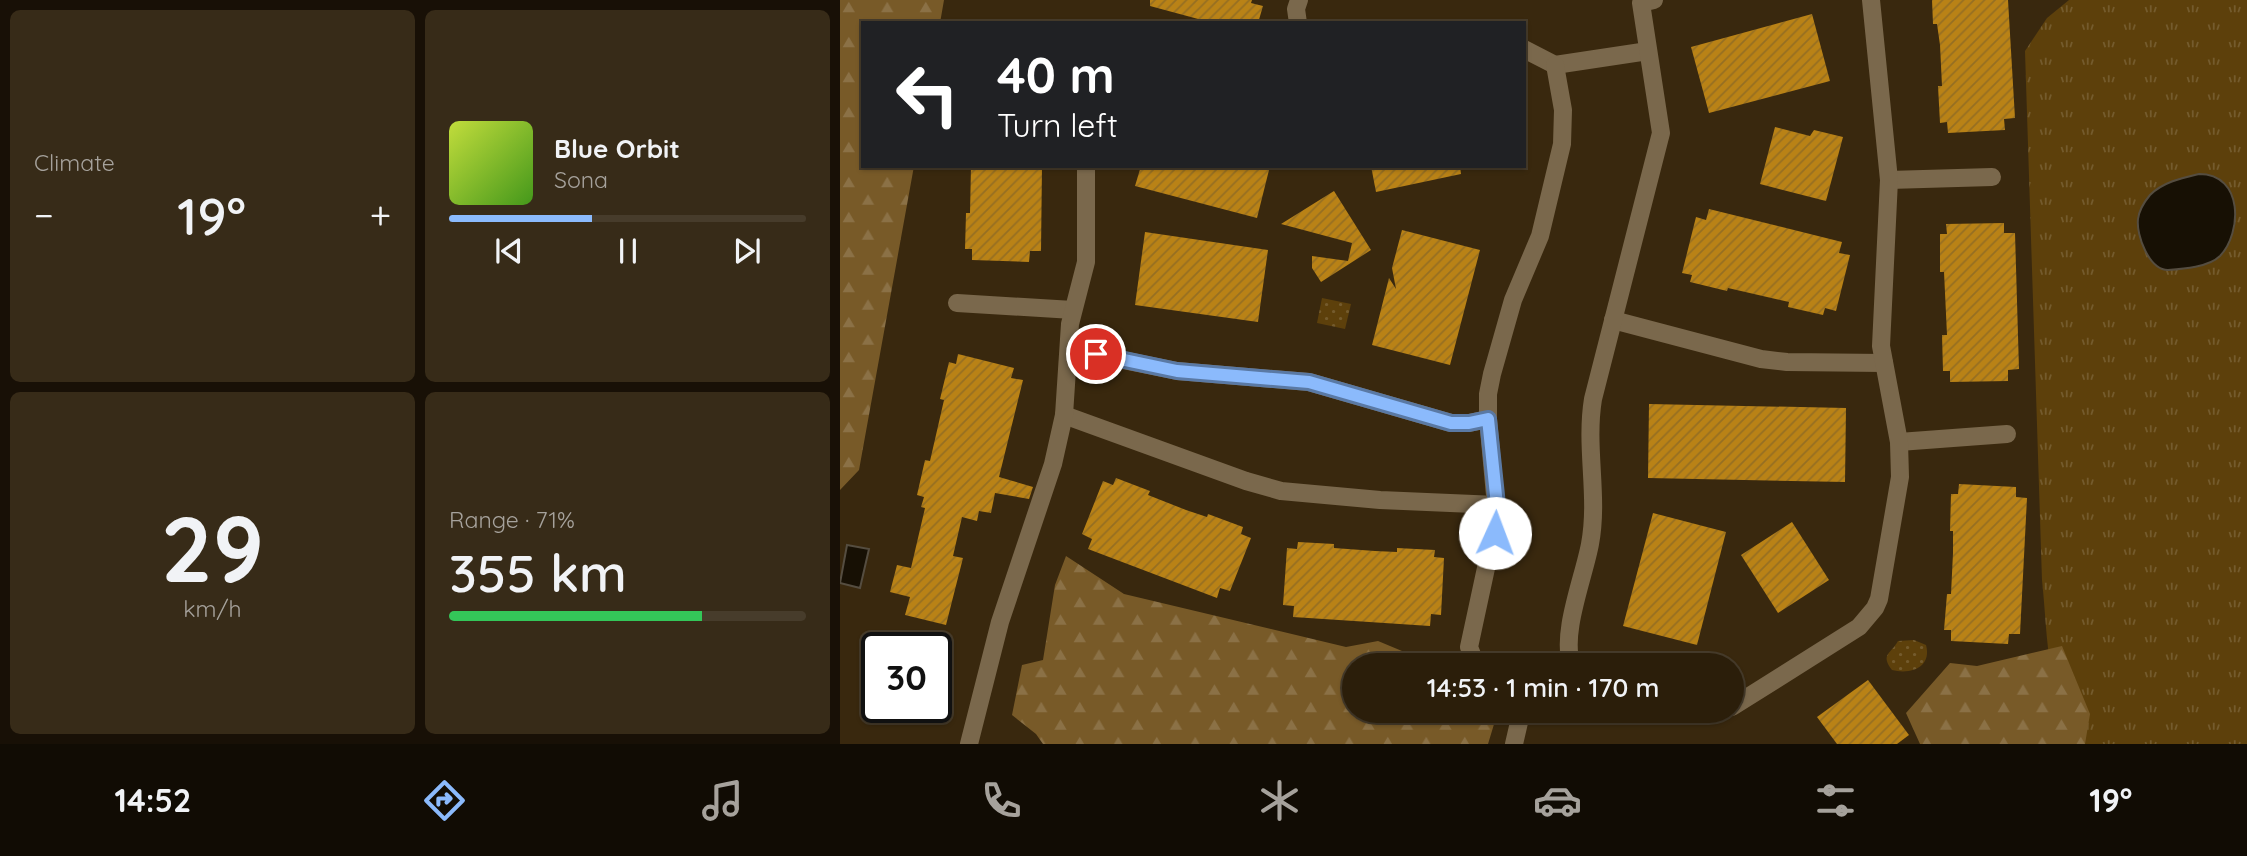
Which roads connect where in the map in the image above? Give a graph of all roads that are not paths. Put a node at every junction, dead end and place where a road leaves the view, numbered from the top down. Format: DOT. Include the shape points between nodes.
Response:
graph roads {
  1 [pos="1299,0"];
  2 [pos="1654,0"];
  3 [pos="1871,0"];
  4 [pos="1298,21"];
  5 [pos="1526,50"];
  6 [pos="1648,51"];
  7 [pos="1555,65"];
  8 [pos="1086,168"];
  9 [pos="1992,177"];
  10 [pos="1889,180"];
  11 [pos="957,303"];
  12 [pos="1073,310"];
  13 [pos="1613,320"];
  14 [pos="1069,349"];
  15 [pos="1884,363"];
  16 [pos="1064,415"];
  17 [pos="1488,419"];
  18 [pos="2007,434"];
  19 [pos="1899,442"];
  20 [pos="1497,505"];
  21 [pos="1471,653"];
  22 [pos="1567,653"];
  23 [pos="1744,699"];
  24 [pos="1519,723"];
  25 [pos="969,744"];
  26 [pos="1514,744"];
  1 -- 4 [label="street"];
  2 -- 6 [label="street" via="1641,3"];
  3 -- 10 [label="street"];
  5 -- 7 [label="street"];
  6 -- 7 [label="street"];
  6 -- 13 [label="street" via="1661,133"];
  7 -- 17 [label="street" via="1563,110 1562,145 1540,236 1501,339 1488,394"];
  8 -- 12 [label="street" via="1086,262"];
  9 -- 10 [label="street"];
  10 -- 15 [label="street" via="1881,329"];
  11 -- 12 [label="street"];
  12 -- 14 [label="street"];
  13 -- 15 [label="street" via="1760,359"];
  13 -- 22 [label="street" via="1590,420 1594,514"];
  14 -- 16 [label="street"];
  14 -- 17 [label="street" via="1177,371 1309,382 1451,423"];
  15 -- 19 [label="street"];
  16 -- 20 [label="street" via="1281,491"];
  16 -- 25 [label="street" via="1053,464 1000,622"];
  17 -- 20 [label="street"];
  18 -- 19 [label="street"];
  19 -- 23 [label="street" via="1899,490 1875,608 1859,626"];
  20 -- 21 [label="street" via="1495,533 1472,623"];
  24 -- 26 [label="street"];
}
